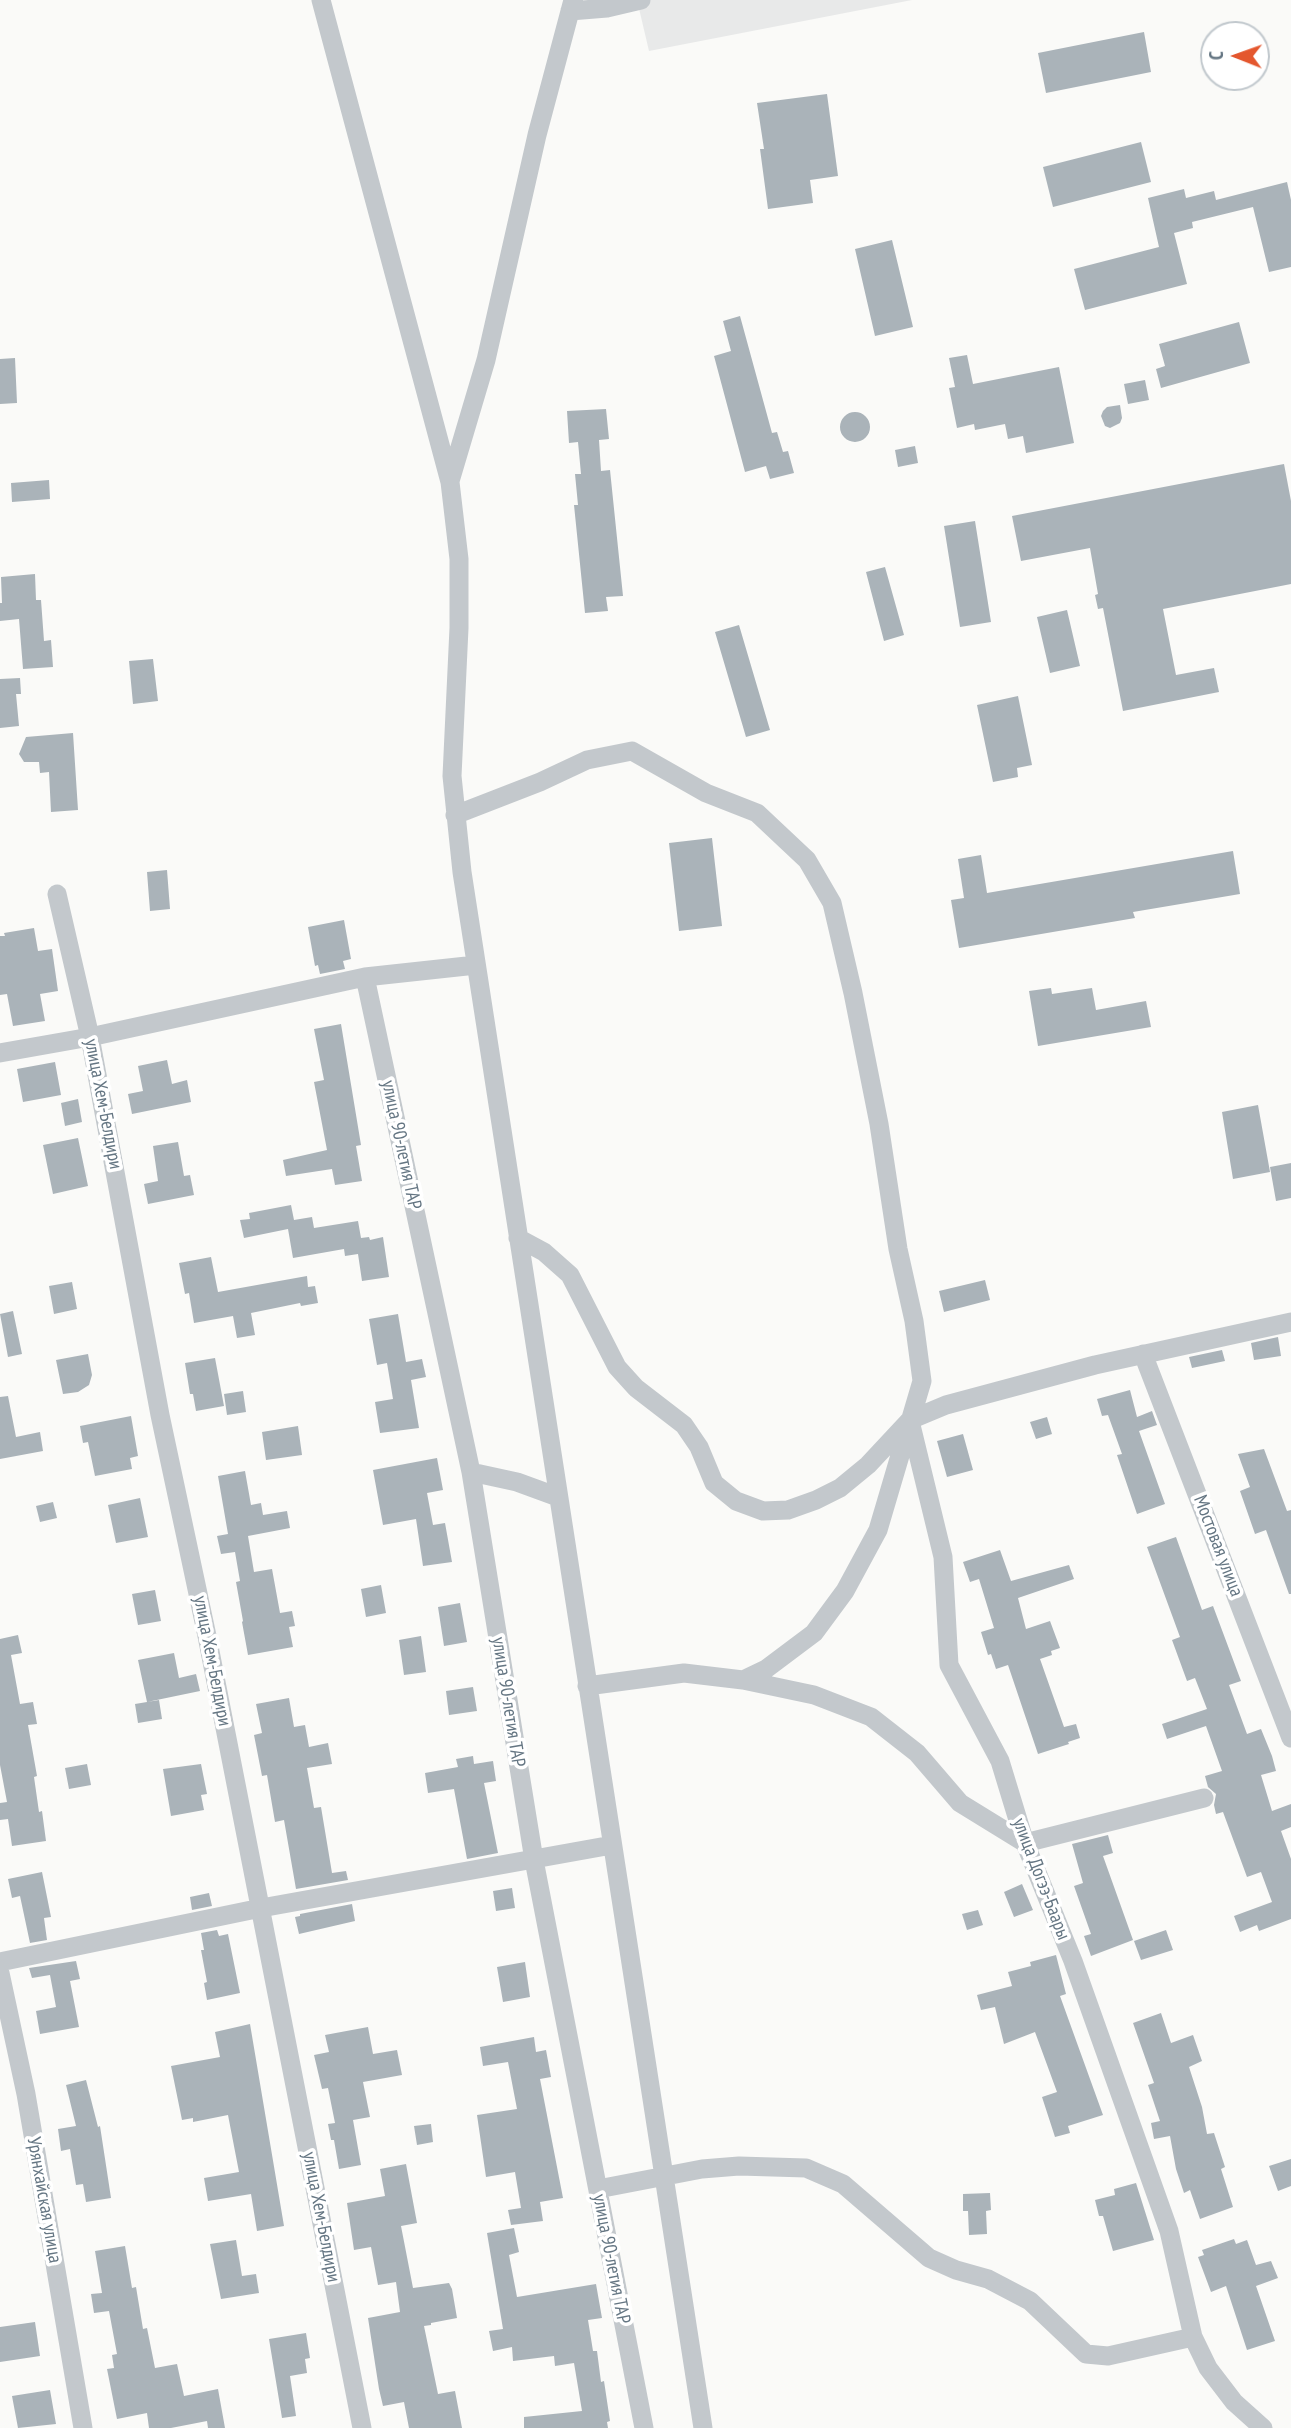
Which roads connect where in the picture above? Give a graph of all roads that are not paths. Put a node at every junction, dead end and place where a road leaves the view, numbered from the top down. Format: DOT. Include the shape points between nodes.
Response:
graph roads {
  1 [pos="321,0"];
  2 [pos="641,0"];
  3 [pos="572,6"];
  4 [pos="450,482"];
  5 [pos="455,815"];
  6 [pos="57,894"];
  7 [pos="476,965"];
  8 [pos="365,977"];
  9 [pos="90,1037"];
  10 [pos="0,1053"];
  11 [pos="518,1238"];
  12 [pos="1291,1322"];
  13 [pos="1143,1354"];
  14 [pos="910,1420"];
  15 [pos="471,1472"];
  16 [pos="558,1497"];
  17 [pos="743,1680"];
  18 [pos="587,1686"];
  19 [pos="1291,1738"];
  20 [pos="1204,1798"];
  21 [pos="1025,1843"];
  22 [pos="612,1845"];
  23 [pos="534,1860"];
  24 [pos="261,1909"];
  25 [pos="0,1962"];
  26 [pos="0,1973"];
  27 [pos="665,2177"];
  28 [pos="598,2189"];
  29 [pos="1193,2337"];
  30 [pos="83,2428"];
  31 [pos="362,2428"];
  32 [pos="644,2428"];
  33 [pos="703,2428"];
  34 [pos="1263,2428"];
  1 -- 4 [label="street"];
  2 -- 3 [label="street" via="607,8"];
  3 -- 4 [label="street" via="537,135 486,360"];
  4 -- 5 [label="street" via="459,559 452,776"];
  5 -- 7 [label="street"];
  5 -- 14 [label="street" via="587,760 632,751 706,793 757,813 807,860 832,903 878,1124 922,1381"];
  6 -- 9 [label="street, улица Хем-Белдири"];
  7 -- 8 [label="street"];
  7 -- 11 [label="street"];
  8 -- 9 [label="street"];
  8 -- 15 [label="street, улица 90-летия ТАР"];
  9 -- 10 [label="street"];
  9 -- 24 [label="street, улица Хем-Белдири" via="160,1415"];
  11 -- 14 [label="street" via="544,1252 570,1275 617,1367 684,1425 714,1483 736,1500 763,1511 788,1510 816,1500 859,1473"];
  11 -- 16 [label="street"];
  12 -- 13 [label="street"];
  13 -- 14 [label="street" via="946,1405"];
  13 -- 19 [label="street, Мостовая улица"];
  14 -- 17 [label="street" via="878,1530 845,1591 814,1633 766,1670"];
  14 -- 21 [label="street, улица Догээ-Баары" via="943,1557 949,1665 1000,1761"];
  15 -- 16 [label="street"];
  15 -- 23 [label="street, улица 90-летия ТАР"];
  16 -- 18 [label="street"];
  17 -- 18 [label="street" via="684,1673"];
  17 -- 21 [label="street" via="814,1695 871,1717 917,1753 960,1804"];
  18 -- 22 [label="street"];
  20 -- 21 [label="street"];
  21 -- 29 [label="street, улица Догээ-Баары" via="1073,1961 1169,2231"];
  22 -- 23 [label="street"];
  22 -- 27 [label="street"];
  23 -- 24 [label="street"];
  23 -- 28 [label="street, улица 90-летия ТАР"];
  24 -- 25 [label="street"];
  24 -- 31 [label="street, улица Хем-Белдири"];
  26 -- 30 [label="street, Урянхайская улица" via="26,2094"];
  27 -- 28 [label="street"];
  27 -- 29 [label="street" via="739,2166 806,2168 843,2184 929,2258 989,2279 1030,2301 1086,2354 1108,2356"];
  27 -- 33 [label="street"];
  28 -- 32 [label="street, улица 90-летия ТАР"];
  29 -- 34 [label="street, улица Догээ-Баары" via="1208,2368 1234,2402"];
}
